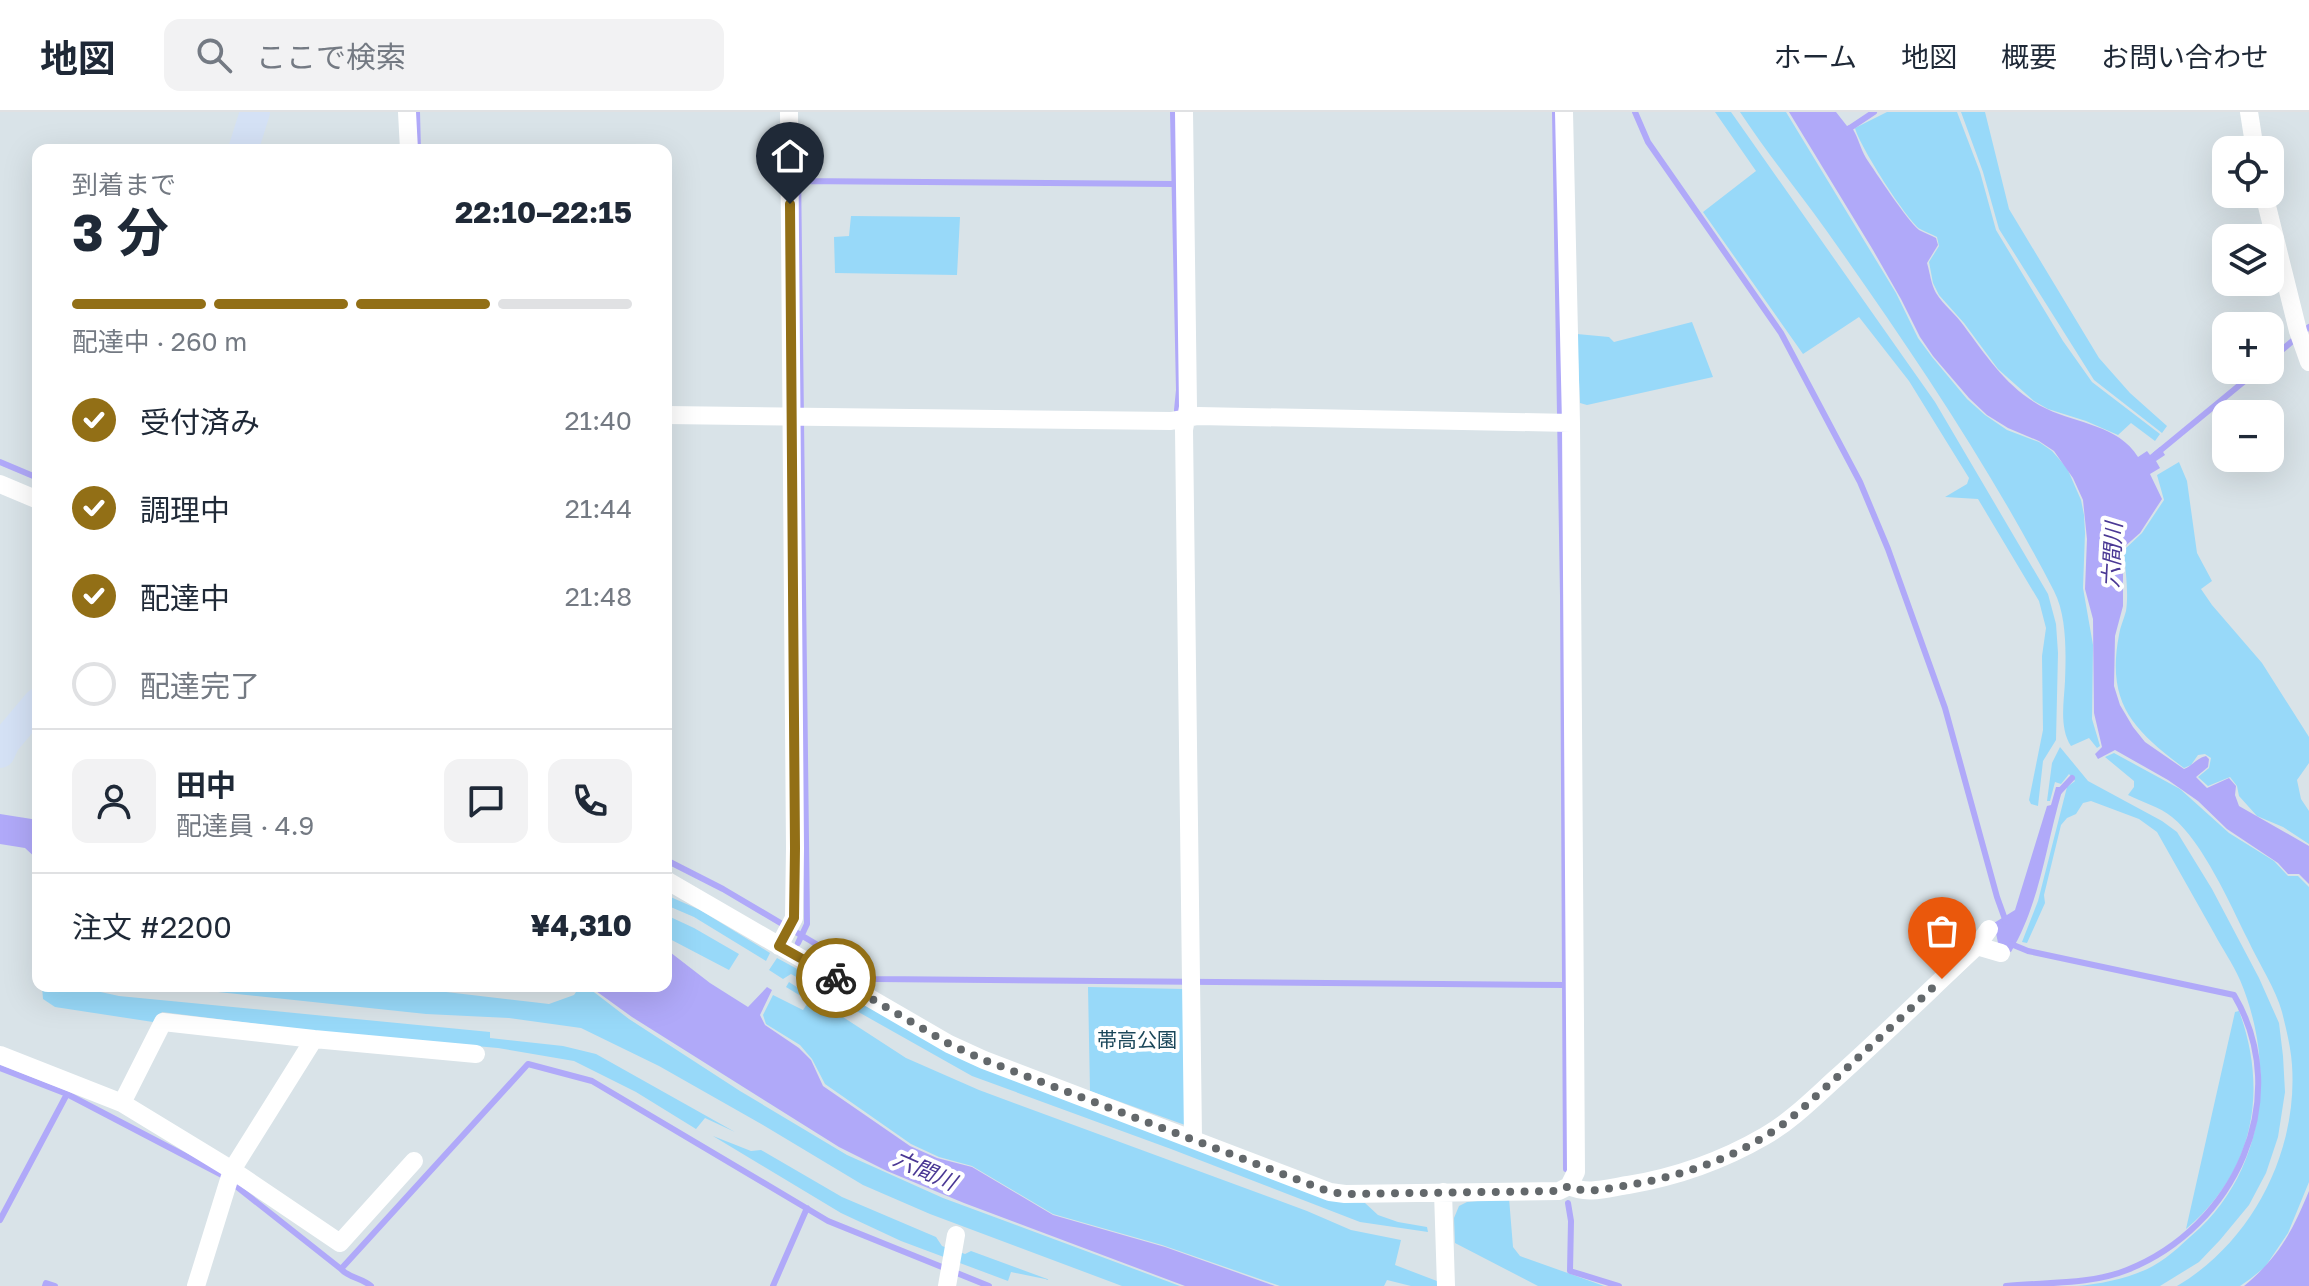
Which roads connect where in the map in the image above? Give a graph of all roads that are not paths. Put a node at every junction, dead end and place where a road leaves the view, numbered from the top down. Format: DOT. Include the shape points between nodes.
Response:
graph roads {
  1 [pos="255,112"];
  2 [pos="407,112"];
  3 [pos="789,112"];
  4 [pos="1184,112"];
  5 [pos="1564,112"];
  6 [pos="2249,112"];
  7 [pos="2253,136"];
  8 [pos="245,144"];
  9 [pos="409,144"];
  10 [pos="2268,208"];
  11 [pos="2309,362"];
  12 [pos="672,415"];
  13 [pos="798,418"];
  14 [pos="1186,418"];
  15 [pos="1563,423"];
  16 [pos="0,484"];
  17 [pos="32,497"];
  18 [pos="32,710"];
  19 [pos="0,753"];
  20 [pos="672,883"];
  21 [pos="1989,929"];
  22 [pos="785,934"];
  23 [pos="1977,946"];
  24 [pos="2001,953"];
  25 [pos="314,1039"];
  26 [pos="476,1054"];
  27 [pos="0,1055"];
  28 [pos="122,1103"];
  29 [pos="1193,1138"];
  30 [pos="414,1161"];
  31 [pos="230,1178"];
  32 [pos="1569,1186"];
  33 [pos="1443,1192"];
  34 [pos="956,1235"];
  35 [pos="196,1286"];
  36 [pos="947,1286"];
  37 [pos="1446,1286"];
  1 -- 8 [label="main road"];
  2 -- 9 [label="street"];
  3 -- 13 [label="street"];
  4 -- 14 [label="street"];
  5 -- 15 [label="street"];
  6 -- 7 [label="street"];
  10 -- 11 [label="street"];
  12 -- 13 [label="street"];
  13 -- 14 [label="street"];
  13 -- 22 [label="street" via="795,820"];
  14 -- 15 [label="street"];
  14 -- 29 [label="street"];
  15 -- 32 [label="street" via="1576,1172"];
  16 -- 17 [label="street"];
  18 -- 19 [label="main road"];
  20 -- 22 [label="street"];
  21 -- 23 [label="street"];
  22 -- 29 [label="street" via="949,1044"];
  23 -- 24 [label="street"];
  23 -- 32 [label="street" via="1852,1064 1766,1136 1685,1172 1595,1190"];
  25 -- 26 [label="street"];
  25 -- 28 [label="street" via="163,1022"];
  25 -- 31 [label="street"];
  27 -- 28 [label="street"];
  28 -- 31 [label="street"];
  29 -- 33 [label="street" via="1330,1192"];
  30 -- 31 [label="street" via="340,1243"];
  31 -- 35 [label="street"];
  32 -- 33 [label="street" via="1559,1191"];
  33 -- 37 [label="street"];
  34 -- 36 [label="street"];
}
